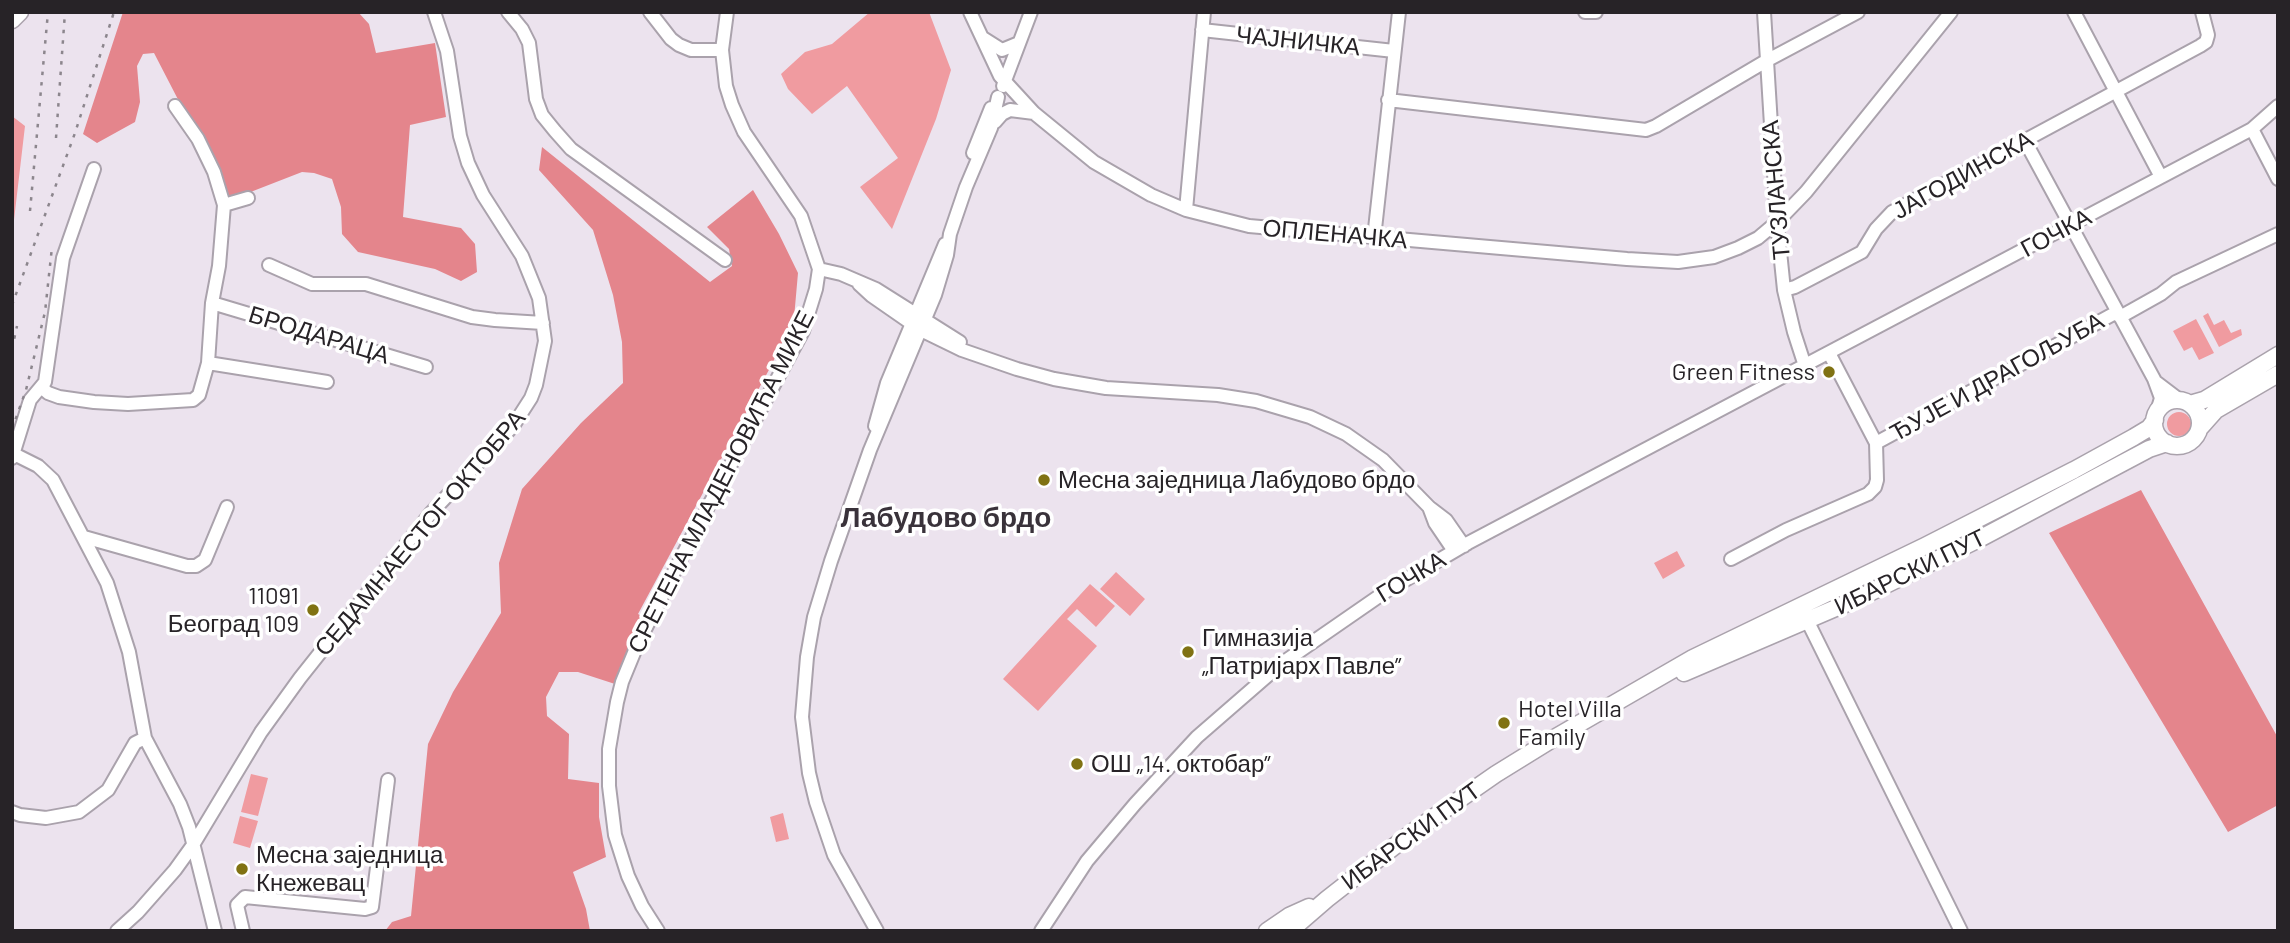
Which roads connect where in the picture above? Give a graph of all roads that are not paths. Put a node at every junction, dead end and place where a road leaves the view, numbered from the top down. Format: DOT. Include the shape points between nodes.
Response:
graph roads {
  1 [pos="20,12"];
  2 [pos="434,12"];
  3 [pos="508,12"];
  4 [pos="650,12"];
  5 [pos="727,12"];
  6 [pos="970,12"];
  7 [pos="1031,12"];
  8 [pos="1204,12"];
  9 [pos="1399,12"];
  10 [pos="1585,12"];
  11 [pos="1596,12"];
  12 [pos="1764,12"];
  13 [pos="1858,12"];
  14 [pos="1951,12"];
  15 [pos="2074,12"];
  16 [pos="2202,12"];
  17 [pos="12,20"];
  18 [pos="1202,30"];
  19 [pos="979,34"];
  20 [pos="1019,43"];
  21 [pos="722,50"];
  22 [pos="1394,51"];
  23 [pos="1766,61"];
  24 [pos="1004,82"];
  25 [pos="2116,91"];
  26 [pos="998,97"];
  27 [pos="1388,100"];
  28 [pos="175,106"];
  29 [pos="2278,106"];
  30 [pos="1034,113"];
  31 [pos="991,128"];
  32 [pos="2252,129"];
  33 [pos="2025,141"];
  34 [pos="94,169"];
  35 [pos="2161,177"];
  36 [pos="2278,179"];
  37 [pos="966,187"];
  38 [pos="248,198"];
  39 [pos="225,205"];
  40 [pos="1186,210"];
  41 [pos="1777,222"];
  42 [pos="2070,225"];
  43 [pos="2278,234"];
  44 [pos="1374,238"];
  45 [pos="726,260"];
  46 [pos="269,265"];
  47 [pos="819,269"];
  48 [pos="1784,290"];
  49 [pos="212,303"];
  50 [pos="2119,314"];
  51 [pos="918,322"];
  52 [pos="544,323"];
  53 [pos="1829,353"];
  54 [pos="2278,355"];
  55 [pos="208,363"];
  56 [pos="1805,366"];
  57 [pos="426,367"];
  58 [pos="2278,374"];
  59 [pos="2154,379"];
  60 [pos="327,382"];
  61 [pos="41,387"];
  62 [pos="2185,402"];
  63 [pos="2156,416"];
  64 [pos="2200,428"];
  65 [pos="1876,443"];
  66 [pos="2168,443"];
  67 [pos="13,456"];
  68 [pos="227,507"];
  69 [pos="84,537"];
  70 [pos="1459,548"];
  71 [pos="1731,559"];
  72 [pos="1804,613"];
  73 [pos="145,738"];
  74 [pos="388,780"];
  75 [pos="12,812"];
  76 [pos="193,845"];
  77 [pos="1327,899"];
  78 [pos="117,931"];
  79 [pos="215,931"];
  80 [pos="243,931"];
  81 [pos="658,931"];
  82 [pos="877,931"];
  83 [pos="1041,931"];
  84 [pos="1268,931"];
  85 [pos="1290,931"];
  86 [pos="1961,931"];
  1 -- 17 [label="main road"];
  2 -- 52 [label="street, СЕДАМНАЕСТОГ ОКТОБРА" via="447,51 468,163 529,269"];
  3 -- 45 [label="street" via="528,43 536,99 555,131 571,149"];
  4 -- 21 [label="street" via="679,45 691,50"];
  5 -- 21 [label="street"];
  6 -- 19 [label="street, ОПЛЕНАЧКА"];
  7 -- 20 [label="street"];
  8 -- 18 [label="street, ЧАЈНИЧКА"];
  9 -- 22 [label="street"];
  10 -- 11 [label="street"];
  12 -- 23 [label="street, ТУЗЛАНСКА"];
  13 -- 23 [label="street"];
  14 -- 41 [label="street, ОПЛЕНАЧКА"];
  15 -- 25 [label="street"];
  16 -- 25 [label="street, ЈАГОДИНСКА" via="2206,42"];
  18 -- 22 [label="street, ЧАЈНИЧКА"];
  18 -- 40 [label="street, ЧАЈНИЧКА"];
  19 -- 20 [label="street" via="999,50"];
  19 -- 24 [label="street, ОПЛЕНАЧКА"];
  20 -- 24 [label="street"];
  21 -- 47 [label="street" via="726,86 738,119 801,216"];
  22 -- 27 [label="street"];
  23 -- 27 [label="street" via="1646,130"];
  23 -- 41 [label="street, ТУЗЛАНСКА"];
  24 -- 26 [label="street"];
  24 -- 30 [label="street, ОПЛЕНАЧКА"];
  25 -- 33 [label="street, ЈАГОДИНСКА"];
  25 -- 35 [label="street"];
  26 -- 31 [label="street"];
  26 -- 37 [label="street" via="982,125"];
  27 -- 44 [label="street"];
  28 -- 39 [label="street" via="198,139"];
  29 -- 32 [label="street, ГОЧКА"];
  30 -- 31 [label="street" via="1007,110"];
  30 -- 40 [label="street, ОПЛЕНАЧКА" via="1094,162"];
  31 -- 37 [label="street"];
  32 -- 35 [label="street, ГОЧКА"];
  32 -- 36 [label="street"];
  33 -- 42 [label="street, ЂУЈЕ И ДРАГОЉУБА"];
  33 -- 48 [label="street, ЈАГОДИНСКА" via="1892,212 1862,252"];
  34 -- 61 [label="street" via="63,258"];
  35 -- 42 [label="street, ГОЧКА"];
  37 -- 51 [label="street"];
  38 -- 39 [label="street"];
  39 -- 49 [label="street"];
  40 -- 44 [label="street, ОПЛЕНАЧКА" via="1249,226"];
  41 -- 44 [label="street, ОПЛЕНАЧКА" via="1738,248 1678,262"];
  41 -- 48 [label="street, ТУЗЛАНСКА"];
  42 -- 50 [label="street, ЂУЈЕ И ДРАГОЉУБА"];
  42 -- 53 [label="street, ГОЧКА"];
  43 -- 50 [label="street"];
  46 -- 52 [label="street" via="312,284 366,284 464,315"];
  47 -- 51 [label="street" via="883,293"];
  47 -- 81 [label="street, СРЕТЕНА МЛАДЕНОВИЋА МИКЕ" via="803,331 638,643 617,702 609,749 615,835 628,877"];
  48 -- 56 [label="street, ТУЗЛАНСКА"];
  49 -- 55 [label="street"];
  49 -- 57 [label="street, БРОДАРАЦА"];
  50 -- 59 [label="street, ЂУЈЕ И ДРАГОЉУБА"];
  50 -- 65 [label="street, ЂУЈЕ И ДРАГОЉУБА"];
  51 -- 70 [label="street" via="962,351 1054,379 1106,388 1230,397 1296,412 1368,449 1429,507 1434,523"];
  51 -- 82 [label="street" via="879,410 814,617 804,678 802,717 809,773 824,828"];
  52 -- 76 [label="street, СЕДАМНАЕСТОГ ОКТОБРА" via="539,375 522,414 430,513 300,678 248,752"];
  53 -- 56 [label="street, ГОЧКА"];
  53 -- 65 [label="street"];
  54 -- 62 [label="main road" via="2204,400"];
  55 -- 60 [label="street"];
  55 -- 61 [label="street" via="199,395 193,400 94,402 53,396"];
  56 -- 70 [label="street, ГОЧКА"];
  58 -- 64 [label="main road" via="2216,410"];
  59 -- 62 [label="street, ЂУЈЕ И ДРАГОЉУБА"];
  59 -- 63 [label="street, ЂУЈЕ И ДРАГОЉУБА" via="2161,398"];
  61 -- 67 [label="street" via="30,400"];
  62 -- 63 [label="main road" via="2170,401"];
  62 -- 64 [label="main road" via="2197,412"];
  63 -- 66 [label="main road" via="2157,434"];
  63 -- 72 [label="main road, ИБАРСКИ ПУТ" via="2149,428 2134,438"];
  64 -- 66 [label="main road" via="2190,442"];
  65 -- 71 [label="street" via="1877,480 1872,491"];
  66 -- 72 [label="main road, ИБАРСКИ ПУТ" via="1859,598"];
  67 -- 69 [label="street" via="38,466 53,480"];
  68 -- 69 [label="street" via="205,560 196,566"];
  69 -- 73 [label="street" via="123,630"];
  70 -- 83 [label="street, ГОЧКА" via="1314,640 1212,723 1106,837"];
  72 -- 77 [label="main road, ИБАРСКИ ПУТ" via="1693,659 1496,774"];
  72 -- 86 [label="street"];
  73 -- 75 [label="street" via="135,743 108,790 79,812 46,818"];
  73 -- 76 [label="street" via="180,804"];
  74 -- 80 [label="street" via="372,907 251,897 237,905"];
  76 -- 78 [label="street, СЕДАМНАЕСТОГ ОКТОБРА" via="153,896"];
  76 -- 79 [label="street"];
  77 -- 84 [label="main road"];
  77 -- 85 [label="main road, ИБАРСКИ ПУТ"];
}
